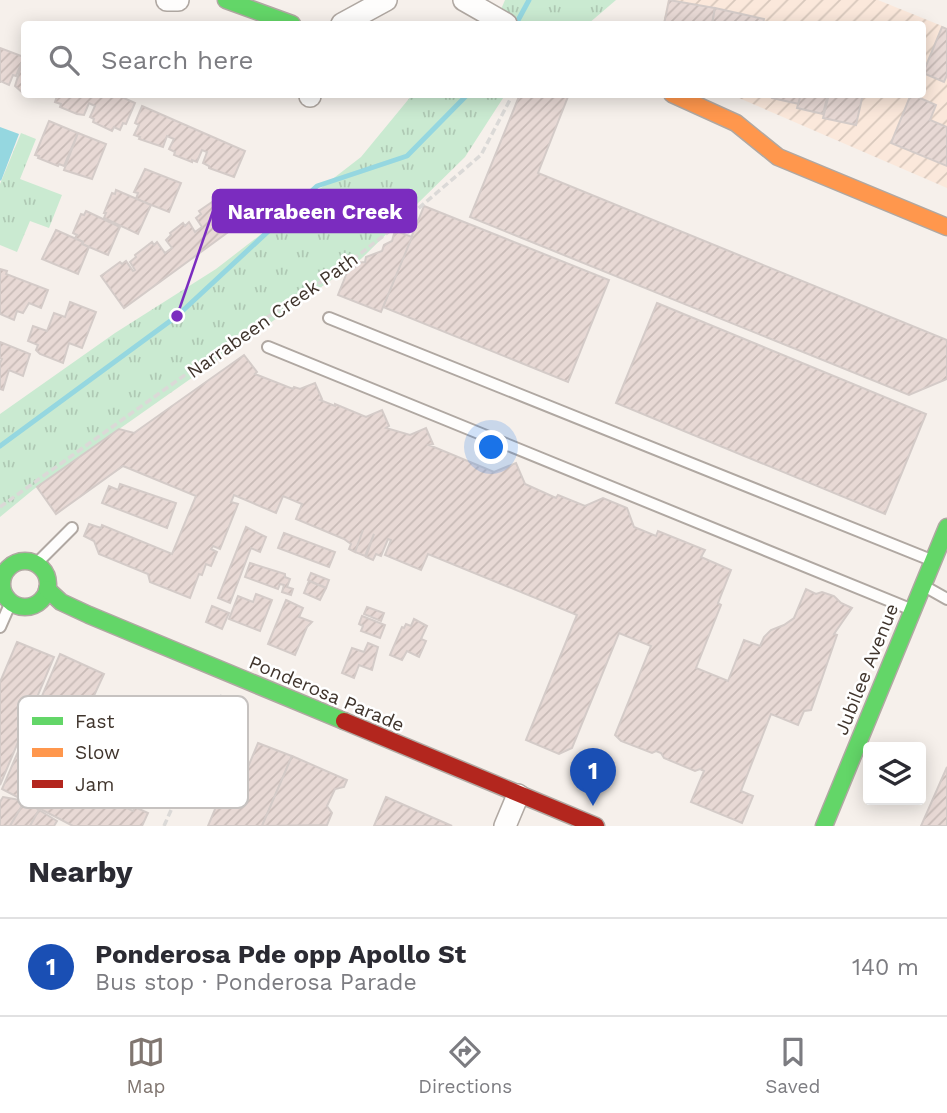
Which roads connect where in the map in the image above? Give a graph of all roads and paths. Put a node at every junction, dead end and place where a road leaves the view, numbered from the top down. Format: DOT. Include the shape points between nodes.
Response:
graph roads {
  1 [pos="167,0"];
  2 [pos="178,0"];
  3 [pos="226,0"];
  4 [pos="386,0"];
  5 [pos="464,0"];
  6 [pos="284,21"];
  7 [pos="348,21"];
  8 [pos="498,21"];
  9 [pos="511,98"];
  10 [pos="681,98"];
  11 [pos="947,226"];
  12 [pos="329,318"];
  13 [pos="268,347"];
  14 [pos="0,507"];
  15 [pos="947,527"];
  16 [pos="72,528"];
  17 [pos="933,561"];
  18 [pos="36,564"];
  19 [pos="2,574"];
  20 [pos="924,586"];
  21 [pos="47,589"];
  22 [pos="947,599"];
  23 [pos="11,602"];
  24 [pos="913,610"];
  25 [pos="0,627"];
  26 [pos="518,795"];
  27 [pos="172,808"];
  28 [pos="164,826"];
  29 [pos="505,826"];
  30 [pos="596,826"];
  31 [pos="824,826"];
  1 -- 2 [label="street"];
  3 -- 6 [label="street"];
  4 -- 7 [label="street"];
  5 -- 8 [label="street"];
  9 -- 14 [label="path, Narrabeen Creek Path" via="481,155 414,213 339,271 248,330"];
  10 -- 11 [label="street" via="736,123 778,157"];
  12 -- 17 [label="lane"];
  13 -- 24 [label="lane"];
  15 -- 17 [label="street, Jubilee Avenue"];
  16 -- 18 [label="lane"];
  17 -- 20 [label="street, Jubilee Avenue"];
  18 -- 19 [label="street" via="14,564"];
  18 -- 21 [label="street" via="46,575"];
  19 -- 23 [label="street" via="3,590"];
  20 -- 22 [label="lane"];
  20 -- 24 [label="street, Jubilee Avenue"];
  21 -- 23 [label="street" via="32,605"];
  21 -- 26 [label="street, Ponderosa Parade" via="79,611"];
  23 -- 25 [label="lane"];
  24 -- 31 [label="street, Jubilee Avenue"];
  26 -- 29 [label="street"];
  26 -- 30 [label="street, Ponderosa Parade"];
  27 -- 28 [label="path"];
}
